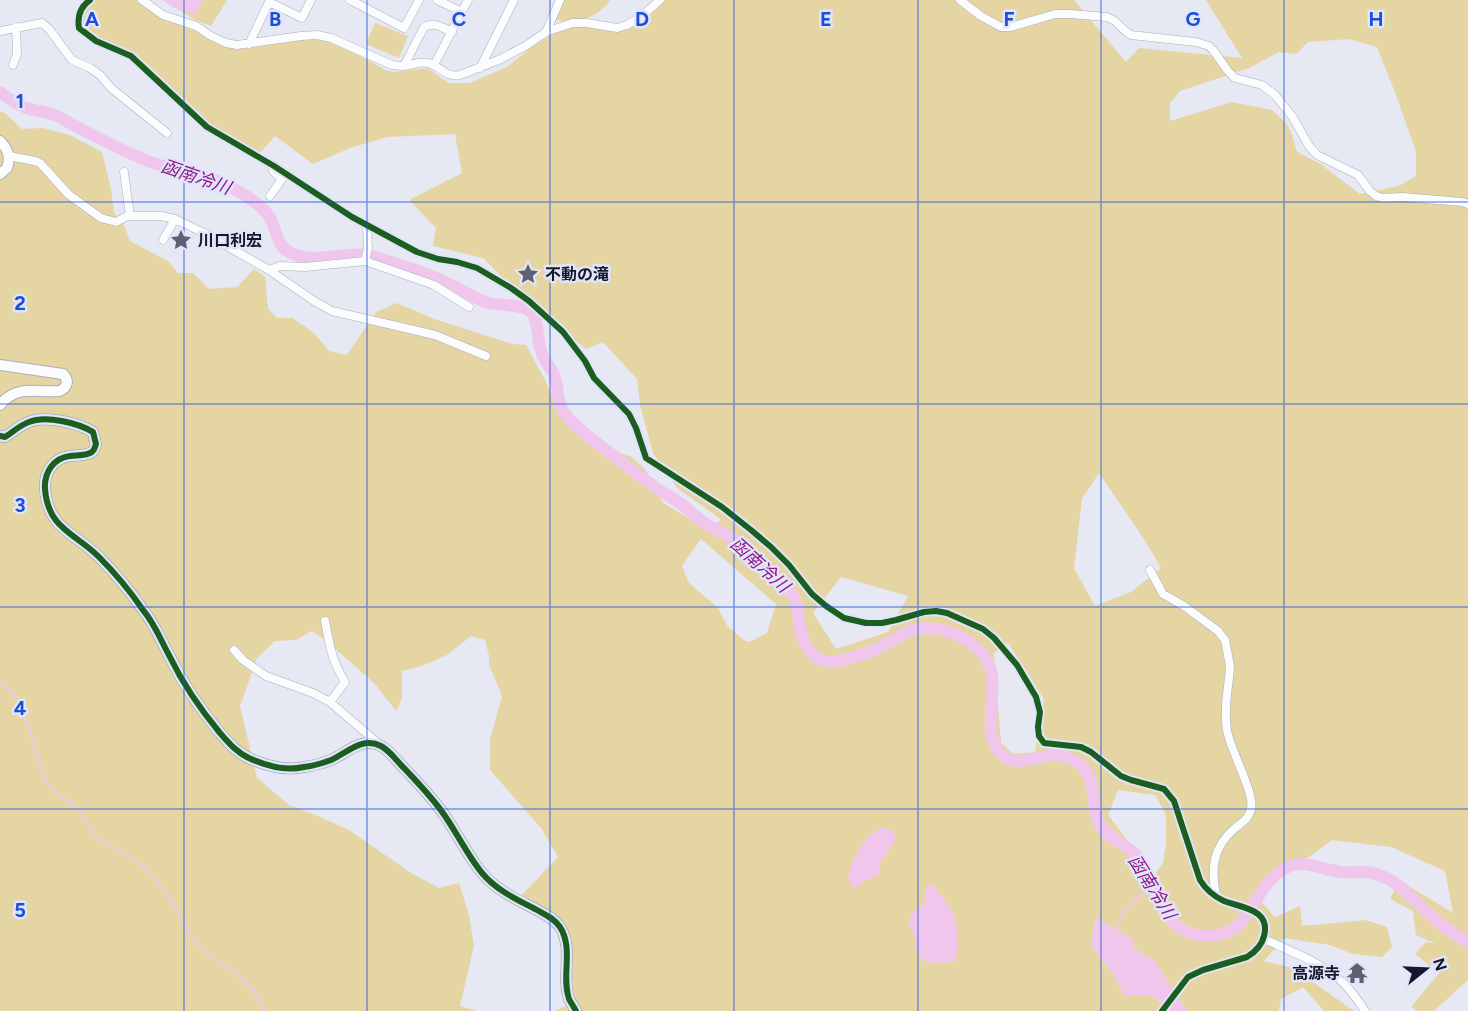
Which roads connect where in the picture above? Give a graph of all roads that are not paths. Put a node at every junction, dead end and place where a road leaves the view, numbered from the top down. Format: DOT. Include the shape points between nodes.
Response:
graph roads {
  1 [pos="90,0"];
  2 [pos="142,0"];
  3 [pos="311,0"];
  4 [pos="350,0"];
  5 [pos="419,0"];
  6 [pos="437,0"];
  7 [pos="468,0"];
  8 [pos="514,0"];
  9 [pos="560,0"];
  10 [pos="660,0"];
  11 [pos="960,0"];
  12 [pos="270,1"];
  13 [pos="462,12"];
  14 [pos="16,27"];
  15 [pos="0,31"];
  16 [pos="452,32"];
  17 [pos="546,32"];
  18 [pos="249,44"];
  19 [pos="13,65"];
  20 [pos="434,65"];
  21 [pos="404,66"];
  22 [pos="480,68"];
  23 [pos="167,133"];
  24 [pos="0,141"];
  25 [pos="9,156"];
  26 [pos="274,166"];
  27 [pos="124,172"];
  28 [pos="0,174"];
  29 [pos="270,196"];
  30 [pos="1468,204"];
  31 [pos="129,216"];
  32 [pos="176,219"];
  33 [pos="367,225"];
  34 [pos="163,240"];
  35 [pos="365,261"];
  36 [pos="269,270"];
  37 [pos="469,307"];
  38 [pos="486,356"];
  39 [pos="0,365"];
  40 [pos="0,405"];
  41 [pos="0,436"];
  42 [pos="1150,570"];
  43 [pos="325,621"];
  44 [pos="234,650"];
  45 [pos="330,702"];
  46 [pos="381,746"];
  47 [pos="1216,896"];
  48 [pos="1264,939"];
  49 [pos="576,1011"];
  50 [pos="1162,1011"];
  51 [pos="1365,1011"];
  1 -- 26 [label="street" via="80,12 79,28 96,41 130,56 207,127"];
  2 -- 18 [label="street" via="163,15 196,26 226,43"];
  3 -- 12 [label="street" via="302,18"];
  4 -- 5 [label="street" via="404,28"];
  6 -- 13 [label="street"];
  7 -- 13 [label="street"];
  8 -- 22 [label="street"];
  9 -- 17 [label="street"];
  10 -- 17 [label="street" via="642,16 617,28 572,23"];
  11 -- 30 [label="street" via="1001,27 1055,14 1107,17 1131,35 1209,46 1235,78 1262,85 1275,94 1317,155 1358,175 1376,196"];
  12 -- 18 [label="street"];
  13 -- 16 [label="street"];
  14 -- 15 [label="street"];
  14 -- 19 [label="street" via="17,54"];
  14 -- 23 [label="street" via="42,23 72,60 100,75"];
  16 -- 20 [label="street"];
  16 -- 21 [label="street" via="436,24 424,27"];
  17 -- 22 [label="street" via="501,60"];
  18 -- 21 [label="street" via="317,35 392,65"];
  20 -- 21 [label="street" via="419,62"];
  20 -- 22 [label="street" via="454,76"];
  24 -- 25 [label="street"];
  25 -- 28 [label="street" via="7,168"];
  25 -- 31 [label="street" via="40,163 68,194 101,218 116,222"];
  26 -- 29 [label="street" via="273,171 282,179"];
  26 -- 33 [label="street"];
  27 -- 31 [label="street"];
  31 -- 32 [label="street"];
  32 -- 34 [label="street"];
  32 -- 36 [label="street"];
  33 -- 35 [label="street"];
  33 -- 47 [label="street" via="417,252 477,268 529,301 563,332 594,378 628,414 646,458 751,530 789,565 812,594 844,618 882,623 936,611 983,629 1017,665 1036,697 1038,727 1044,743 1082,747 1121,776 1164,789 1170,795 1200,880"];
  35 -- 36 [label="street"];
  35 -- 37 [label="street" via="434,285"];
  36 -- 38 [label="street" via="332,311 435,335"];
  39 -- 40 [label="street" via="63,374 67,383 59,392 16,393"];
  41 -- 46 [label="street" via="40,419 93,432 96,444 91,452 67,456 50,467 45,487 50,510 60,526 98,555 145,611 184,684 239,753 272,766 302,768 330,760 358,744"];
  42 -- 47 [label="street" via="1162,594 1218,631 1230,658 1227,734 1252,807 1248,818 1224,839 1215,856"];
  43 -- 45 [label="street" via="332,656 345,682"];
  44 -- 45 [label="street" via="266,676"];
  45 -- 46 [label="street"];
  46 -- 49 [label="street" via="429,795 490,882 550,917 560,927 566,941 569,999"];
  47 -- 48 [label="street" via="1255,912 1264,920"];
  48 -- 50 [label="street" via="1253,954 1188,977"];
  48 -- 51 [label="street" via="1330,972 1347,986"];
}
